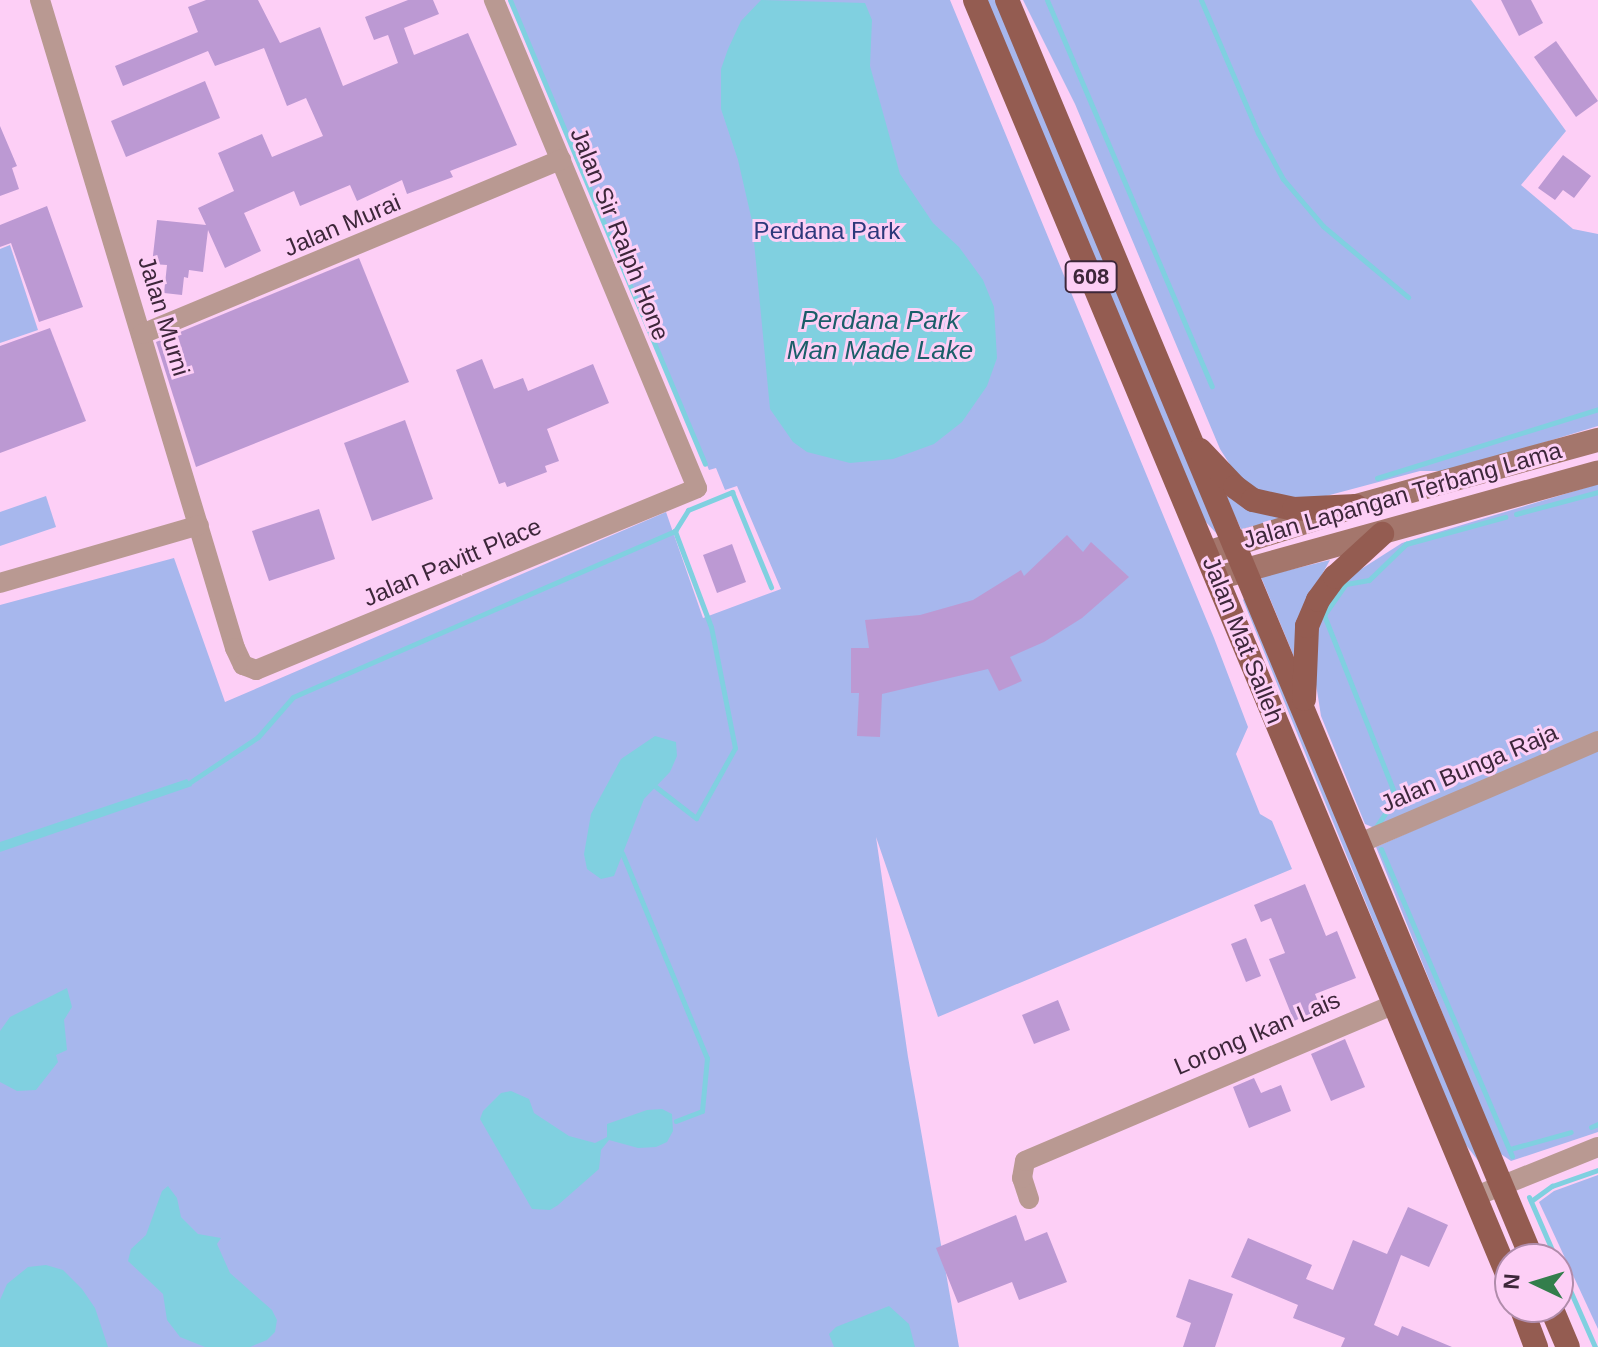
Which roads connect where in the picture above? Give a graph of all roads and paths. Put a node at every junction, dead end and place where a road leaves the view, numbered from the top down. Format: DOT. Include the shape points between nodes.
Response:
graph roads {
  1 [pos="40,0"];
  2 [pos="494,0"];
  3 [pos="975,0"];
  4 [pos="1007,0"];
  5 [pos="561,160"];
  6 [pos="142,334"];
  7 [pos="1598,440"];
  8 [pos="1192,443"];
  9 [pos="1598,472"];
  10 [pos="697,488"];
  11 [pos="1356,506"];
  12 [pos="199,525"];
  13 [pos="1382,534"];
  14 [pos="1234,543"];
  15 [pos="1207,553"];
  16 [pos="1244,569"];
  17 [pos="1217,578"];
  18 [pos="0,583"];
  19 [pos="235,648"];
  20 [pos="1303,706"];
  21 [pos="1598,741"];
  22 [pos="1360,843"];
  23 [pos="1394,1004"];
  24 [pos="1598,1147"];
  25 [pos="1502,1184"];
  26 [pos="1476,1196"];
  27 [pos="1029,1199"];
  28 [pos="1495,1243"];
  29 [pos="1526,1243"];
  30 [pos="1527,1323"];
  31 [pos="1558,1323"];
  32 [pos="1536,1347"];
  33 [pos="1568,1347"];
  1 -- 6 [label="street, Jalan Murni"];
  2 -- 5 [label="street, Jalan Sir Ralph Hone"];
  3 -- 15 [label="main road, Jalan Mat Salleh / 608"];
  4 -- 8 [label="main road, Jalan Mat Salleh / 608"];
  5 -- 6 [label="street, Jalan Murai"];
  5 -- 10 [label="street, Jalan Sir Ralph Hone"];
  6 -- 12 [label="street, Jalan Murni"];
  7 -- 11 [label="main road, Jalan Lapangan Terbang Lama"];
  8 -- 11 [label="main road" via="1253,500 1294,509"];
  8 -- 14 [label="main road, Jalan Mat Salleh / 608"];
  9 -- 13 [label="main road, Jalan Lapangan Terbang Lama"];
  10 -- 19 [label="street, Jalan Pavitt Place" via="269,666 256,670 243,665"];
  11 -- 14 [label="main road, Jalan Lapangan Terbang Lama"];
  12 -- 18 [label="street"];
  12 -- 19 [label="street, Jalan Murni"];
  13 -- 16 [label="main road, Jalan Lapangan Terbang Lama"];
  13 -- 20 [label="main road" via="1318,600 1307,626"];
  14 -- 15 [label="main road, Jalan Lapangan Terbang Lama"];
  14 -- 16 [label="main road, Jalan Mat Salleh / 608"];
  15 -- 17 [label="main road, Jalan Mat Salleh / 608"];
  16 -- 17 [label="main road, Jalan Lapangan Terbang Lama"];
  16 -- 20 [label="main road, Jalan Mat Salleh"];
  17 -- 23 [label="main road, Jalan Mat Salleh"];
  20 -- 22 [label="main road, Jalan Mat Salleh"];
  21 -- 22 [label="street, Jalan Bunga Raja"];
  22 -- 25 [label="main road, Jalan Mat Salleh"];
  23 -- 26 [label="main road, Jalan Mat Salleh"];
  23 -- 27 [label="street, Lorong Ikan Lais" via="1025,1161 1022,1178"];
  24 -- 25 [label="street"];
  25 -- 26 [label="street"];
  25 -- 29 [label="main road, Jalan Mat Salleh"];
  26 -- 28 [label="main road, Jalan Mat Salleh"];
  30 -- 32 [label="main road"];
  31 -- 33 [label="main road"];
}
